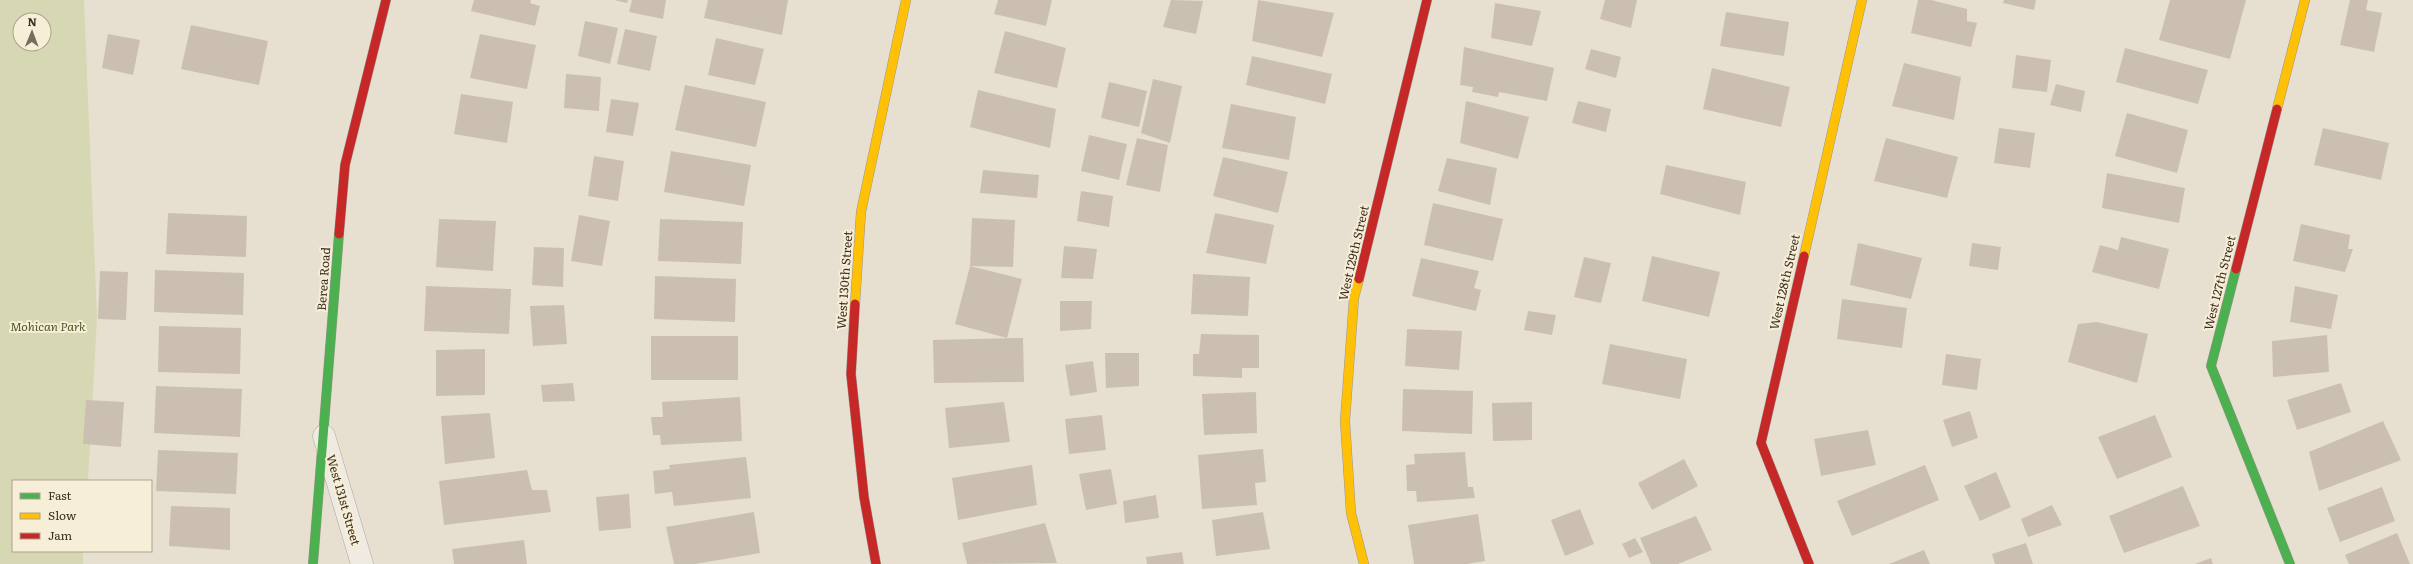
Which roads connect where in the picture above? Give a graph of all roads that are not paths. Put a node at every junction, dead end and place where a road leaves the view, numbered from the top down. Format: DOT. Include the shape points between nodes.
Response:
graph roads {
  1 [pos="386,0"];
  2 [pos="906,0"];
  3 [pos="1427,0"];
  4 [pos="1862,0"];
  5 [pos="2305,0"];
  6 [pos="324,436"];
  7 [pos="313,564"];
  8 [pos="362,564"];
  9 [pos="876,564"];
  10 [pos="1364,564"];
  11 [pos="1809,564"];
  12 [pos="2290,564"];
  1 -- 6 [label="street, Berea Road" via="344,165"];
  2 -- 9 [label="street, West 130th Street" via="861,212 851,374 864,497"];
  3 -- 10 [label="street, West 129th Street" via="1354,298 1345,421 1351,513"];
  4 -- 11 [label="street, West 128th Street" via="1761,443"];
  5 -- 12 [label="street, West 127th Street" via="2211,366"];
  6 -- 7 [label="street, Berea Road"];
  6 -- 8 [label="street, West 131st Street"];
}
